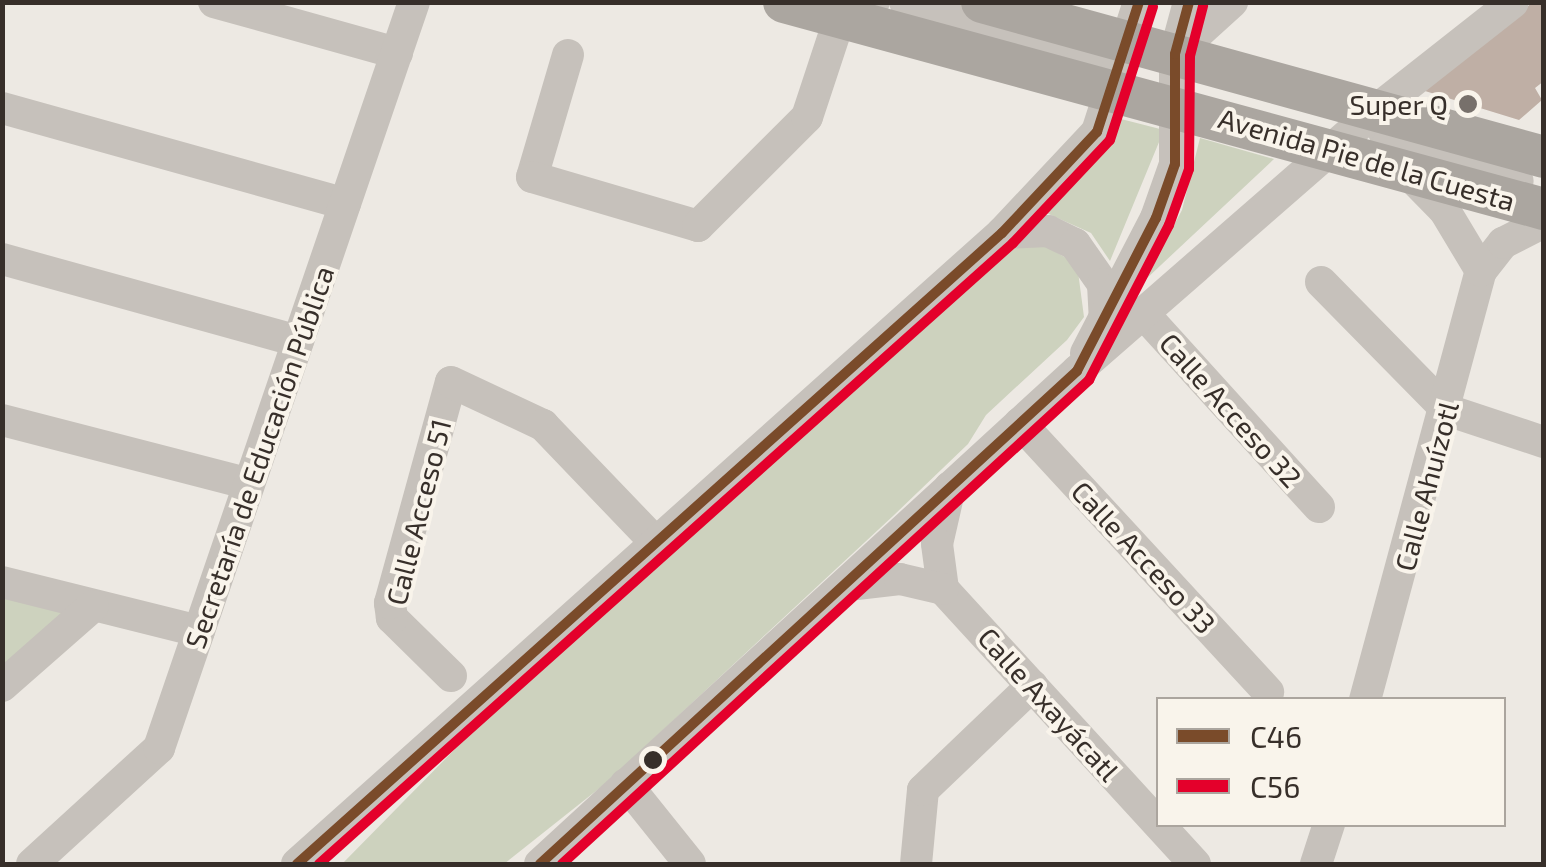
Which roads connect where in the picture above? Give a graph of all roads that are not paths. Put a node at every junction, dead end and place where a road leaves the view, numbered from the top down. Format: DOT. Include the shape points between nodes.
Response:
graph roads {
  1 [pos="214,2"];
  2 [pos="414,2"];
  3 [pos="784,2"];
  4 [pos="905,2"];
  5 [pos="982,2"];
  6 [pos="1190,2"];
  7 [pos="1232,2"];
  8 [pos="1513,2"];
  9 [pos="857,10"];
  10 [pos="1134,22"];
  11 [pos="397,54"];
  12 [pos="1175,54"];
  13 [pos="568,55"];
  14 [pos="1115,88"];
  15 [pos="1180,106"];
  16 [pos="2,108"];
  17 [pos="1376,110"];
  18 [pos="1332,150"];
  19 [pos="1544,157"];
  20 [pos="1407,172"];
  21 [pos="1544,188"];
  22 [pos="345,204"];
  23 [pos="1544,208"];
  24 [pos="1544,222"];
  25 [pos="1002,233"];
  26 [pos="2,258"];
  27 [pos="1482,271"];
  28 [pos="1321,282"];
  29 [pos="1143,312"];
  30 [pos="1105,318"];
  31 [pos="298,342"];
  32 [pos="1077,370"];
  33 [pos="1447,410"];
  34 [pos="2,420"];
  35 [pos="1020,423"];
  36 [pos="1544,442"];
  37 [pos="250,484"];
  38 [pos="950,486"];
  39 [pos="1319,506"];
  40 [pos="656,543"];
  41 [pos="2,582"];
  42 [pos="848,585"];
  43 [pos="943,588"];
  44 [pos="92,606"];
  45 [pos="199,631"];
  46 [pos="452,676"];
  47 [pos="2,686"];
  48 [pos="1032,686"];
  49 [pos="1268,692"];
  50 [pos="1367,697"];
  51 [pos="626,784"];
  52 [pos="1156,821"];
  53 [pos="1161,827"];
  54 [pos="1323,843"];
  55 [pos="917,853"];
  56 [pos="311,858"];
  57 [pos="32,864"];
  58 [pos="540,864"];
  59 [pos="690,864"];
  60 [pos="1195,864"];
  61 [pos="1300,864"];
  1 -- 11 [label="street"];
  2 -- 11 [label="street, Secretaría de Educación Pública"];
  3 -- 9 [label="main road, Avenida Pie de la Cuesta"];
  4 -- 14 [label="street" via="1083,49"];
  5 -- 10 [label="main road, Avenida Pie de la Cuesta"];
  6 -- 12 [label="street"];
  7 -- 12 [label="street"];
  8 -- 17 [label="street"];
  9 -- 13 [label="street" via="807,117 698,226 532,177"];
  9 -- 14 [label="main road, Avenida Pie de la Cuesta"];
  10 -- 12 [label="main road, Avenida Pie de la Cuesta"];
  10 -- 14 [label="street"];
  11 -- 22 [label="street, Secretaría de Educación Pública"];
  12 -- 14 [label="main road"];
  12 -- 15 [label="street"];
  12 -- 17 [label="main road, Avenida Pie de la Cuesta"];
  14 -- 15 [label="main road, Avenida Pie de la Cuesta"];
  14 -- 25 [label="street" via="1097,132"];
  15 -- 18 [label="main road, Avenida Pie de la Cuesta"];
  15 -- 30 [label="street" via="1175,164"];
  16 -- 22 [label="street"];
  17 -- 18 [label="street"];
  17 -- 19 [label="main road, Avenida Pie de la Cuesta"];
  17 -- 21 [label="street" via="1388,143"];
  18 -- 20 [label="main road, Avenida Pie de la Cuesta"];
  18 -- 29 [label="street"];
  20 -- 23 [label="main road, Avenida Pie de la Cuesta"];
  20 -- 27 [label="street" via="1445,211"];
  22 -- 31 [label="street, Secretaría de Educación Pública"];
  24 -- 27 [label="street" via="1503,244"];
  25 -- 30 [label="street" via="1032,228 1075,244 1103,284"];
  25 -- 40 [label="street"];
  26 -- 31 [label="street"];
  27 -- 33 [label="street, Calle Ahuízotl"];
  28 -- 33 [label="street"];
  29 -- 32 [label="street"];
  29 -- 39 [label="street, Calle Acceso 32"];
  30 -- 32 [label="street"];
  31 -- 37 [label="street, Secretaría de Educación Pública"];
  32 -- 35 [label="street"];
  33 -- 36 [label="street"];
  33 -- 50 [label="street, Calle Ahuízotl"];
  34 -- 37 [label="street"];
  35 -- 38 [label="street"];
  35 -- 49 [label="street, Calle Acceso 33"];
  37 -- 45 [label="street, Secretaría de Educación Pública"];
  38 -- 42 [label="street"];
  38 -- 43 [label="street" via="938,544"];
  40 -- 46 [label="street, Calle Acceso 51" via="542,426 451,382 390,603 392,618"];
  40 -- 56 [label="street"];
  41 -- 44 [label="street"];
  42 -- 43 [label="street" via="900,579"];
  42 -- 51 [label="street"];
  43 -- 48 [label="street, Calle Axayácatl"];
  44 -- 45 [label="street"];
  44 -- 47 [label="street"];
  45 -- 57 [label="street, Secretaría de Educación Pública" via="159,748"];
  48 -- 52 [label="street, Calle Axayácatl"];
  48 -- 55 [label="street" via="923,790"];
  51 -- 58 [label="street"];
  51 -- 59 [label="street"];
  53 -- 60 [label="street, Calle Axayácatl"];
  54 -- 61 [label="street"];
}
